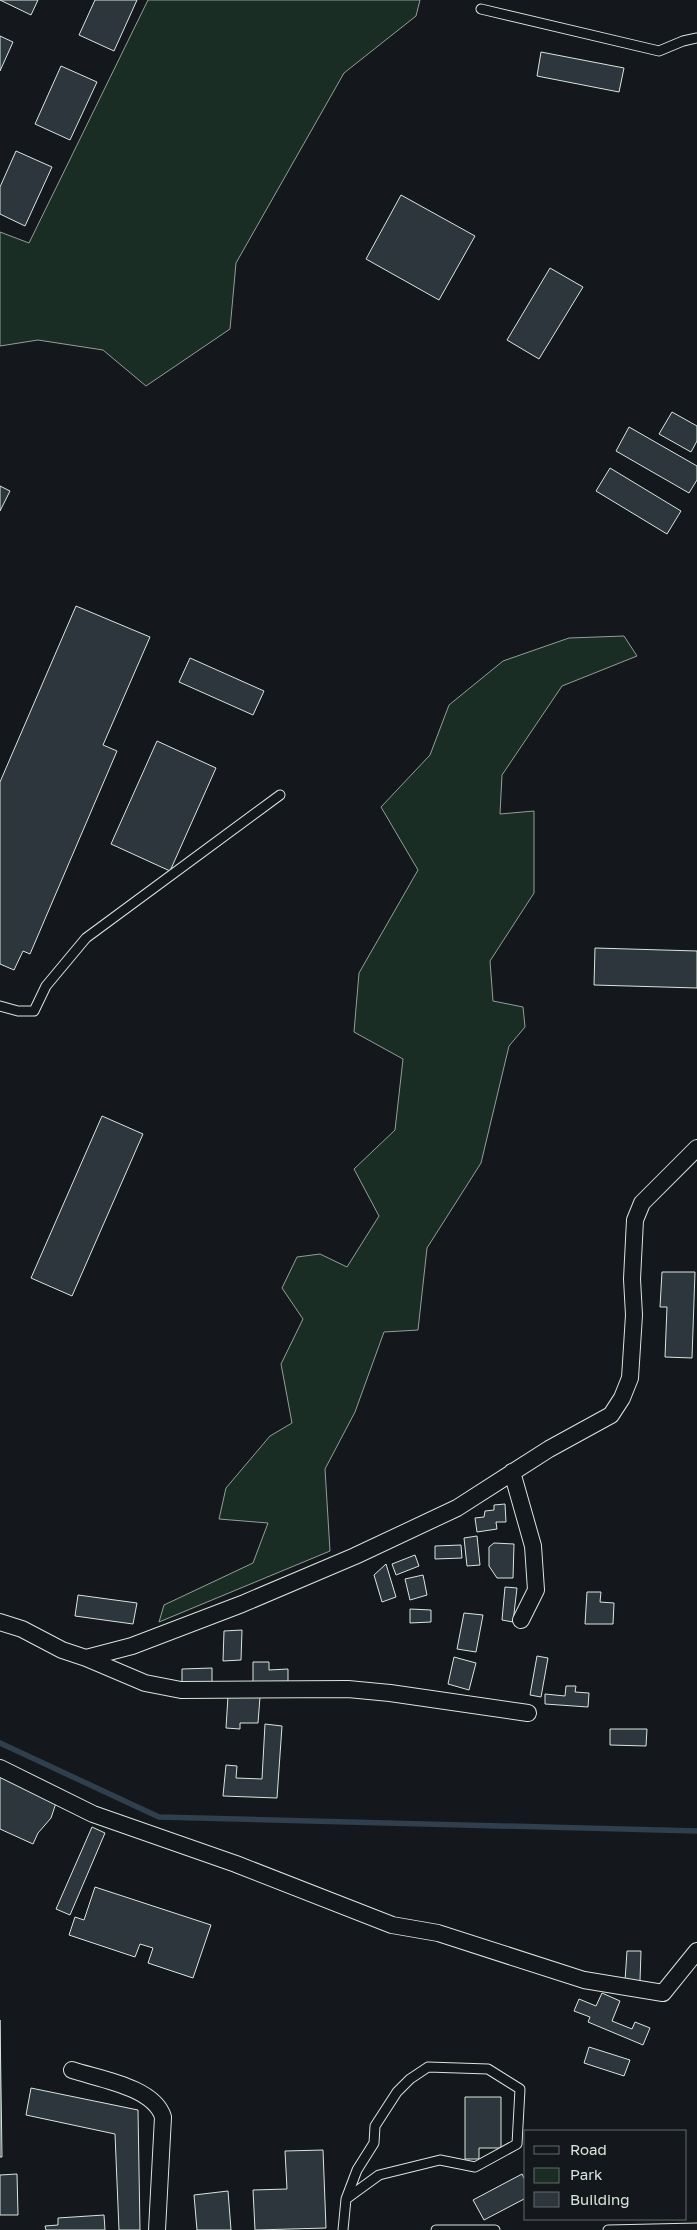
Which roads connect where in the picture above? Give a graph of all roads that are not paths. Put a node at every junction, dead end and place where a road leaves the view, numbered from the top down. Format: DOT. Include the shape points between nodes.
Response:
graph roads {
  1 [pos="481,9"];
  2 [pos="697,38"];
  3 [pos="280,795"];
  4 [pos="0,1006"];
  5 [pos="697,1148"];
  6 [pos="512,1472"];
  7 [pos="521,1620"];
  8 [pos="0,1622"];
  9 [pos="86,1658"];
  10 [pos="528,1713"];
  11 [pos="0,1768"];
  12 [pos="697,1951"];
  13 [pos="72,2070"];
  14 [pos="346,2199"];
  15 [pos="697,2228"];
  16 [pos="157,2230"];
  17 [pos="343,2230"];
  18 [pos="436,2230"];
  19 [pos="495,2230"];
  20 [pos="608,2230"];
  1 -- 2 [label="lane" via="659,52"];
  3 -- 4 [label="lane" via="86,938 46,986 34,1011"];
  5 -- 6 [label="street" via="642,1203 635,1220 630,1378 622,1398 611,1415"];
  6 -- 7 [label="street" via="534,1546 536,1590"];
  6 -- 9 [label="street" via="457,1508 355,1556 132,1646"];
  8 -- 9 [label="street"];
  9 -- 10 [label="street" via="145,1683 181,1690 348,1689"];
  11 -- 12 [label="street" via="93,1814 236,1864 392,1925 438,1934 584,1980 663,1994"];
  13 -- 16 [label="street" via="135,2090 146,2095 161,2110"];
  14 -- 14 [label="lane" via="379,2175 440,2160 475,2167 517,2144 520,2089 488,2069 428,2067 397,2092 375,2126 374,2143 357,2170"];
  14 -- 17 [label="lane"];
  15 -- 20 [label="lane"];
  18 -- 19 [label="lane"];
}
